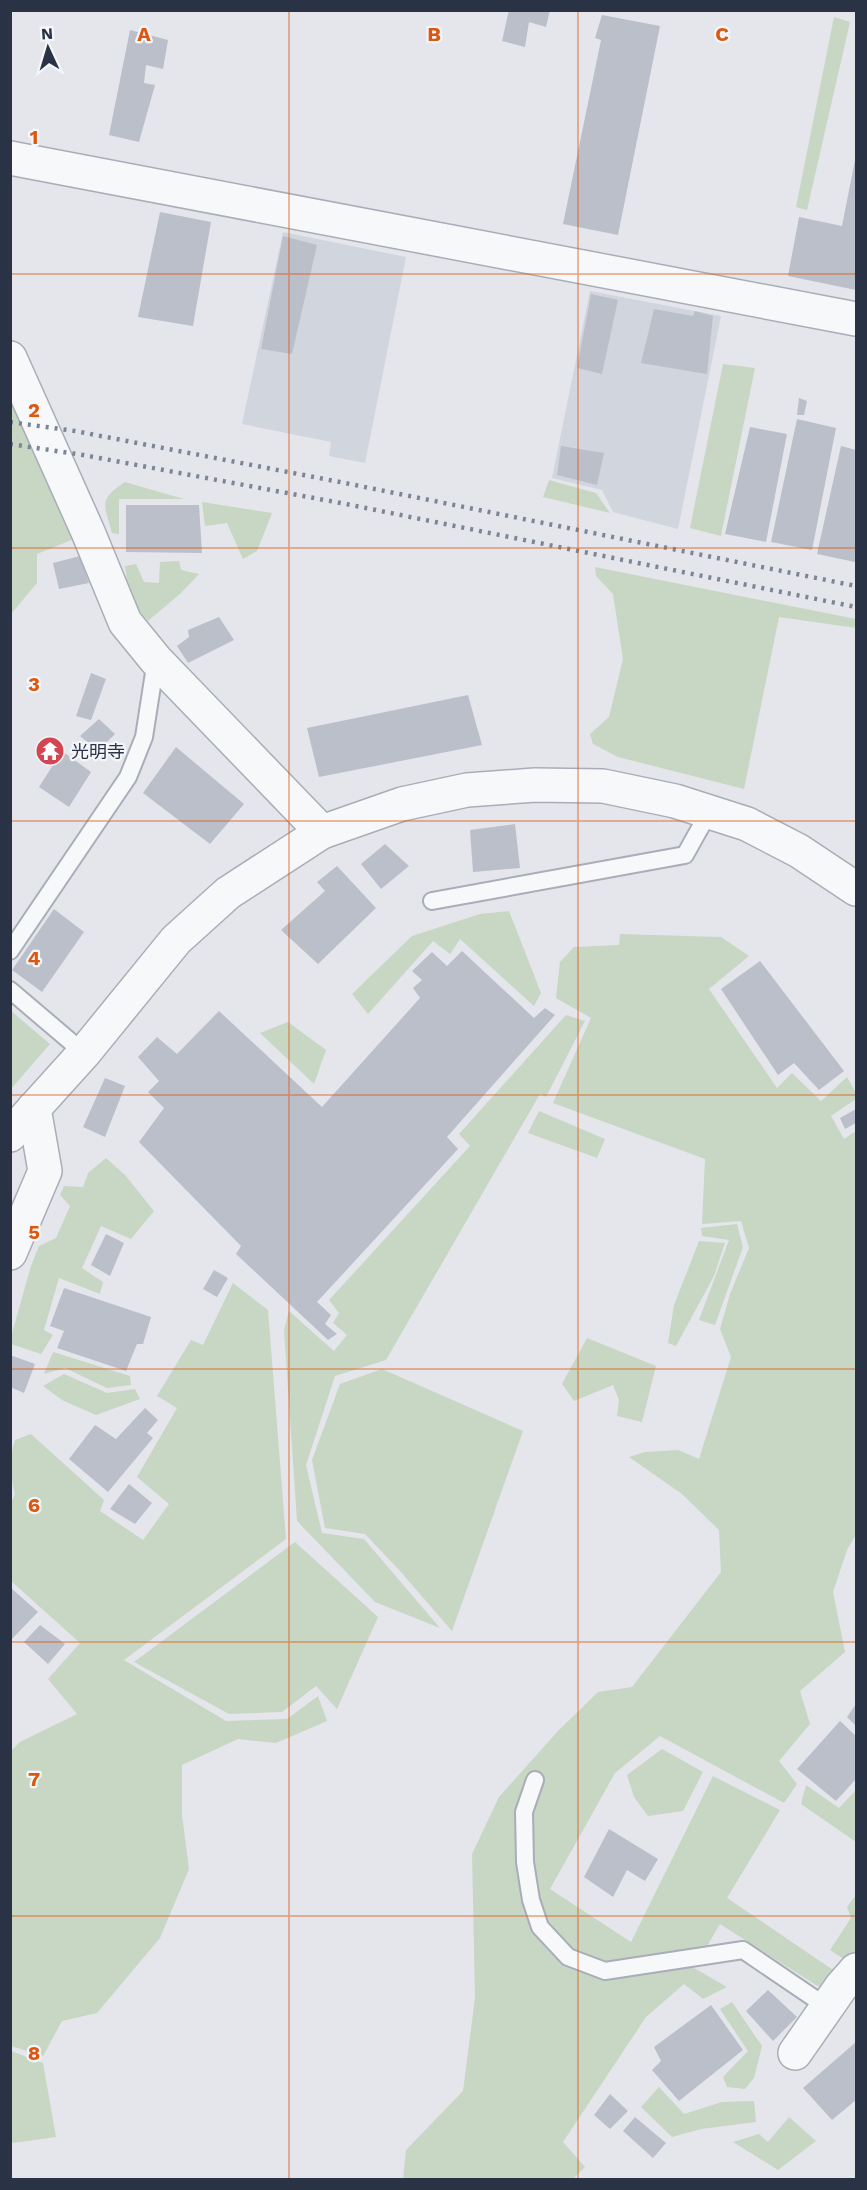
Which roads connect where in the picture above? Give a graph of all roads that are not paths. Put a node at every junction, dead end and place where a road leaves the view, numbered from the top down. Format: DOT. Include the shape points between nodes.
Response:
graph roads {
  1 [pos="10,158"];
  2 [pos="856,319"];
  3 [pos="10,358"];
  4 [pos="156,660"];
  5 [pos="709,812"];
  6 [pos="322,831"];
  7 [pos="856,889"];
  8 [pos="432,901"];
  9 [pos="10,951"];
  10 [pos="10,990"];
  11 [pos="84,1053"];
  12 [pos="34,1108"];
  13 [pos="10,1135"];
  14 [pos="10,1253"];
  15 [pos="535,1780"];
  16 [pos="856,1970"];
  17 [pos="827,2007"];
  18 [pos="795,2053"];
  1 -- 2 [label="street"];
  3 -- 4 [label="street" via="125,622"];
  4 -- 6 [label="street"];
  4 -- 9 [label="lane" via="144,737 128,777"];
  5 -- 6 [label="street" via="603,786 535,784 467,790 402,804"];
  5 -- 7 [label="street" via="747,824 799,851"];
  5 -- 8 [label="lane" via="684,855"];
  6 -- 11 [label="street" via="228,893 176,940"];
  10 -- 11 [label="lane"];
  11 -- 12 [label="street"];
  12 -- 13 [label="street"];
  12 -- 14 [label="street" via="45,1171"];
  15 -- 17 [label="lane" via="524,1812 531,1900 540,1927 568,1957 605,1971 742,1950"];
  16 -- 17 [label="street"];
  17 -- 18 [label="street"];
}
